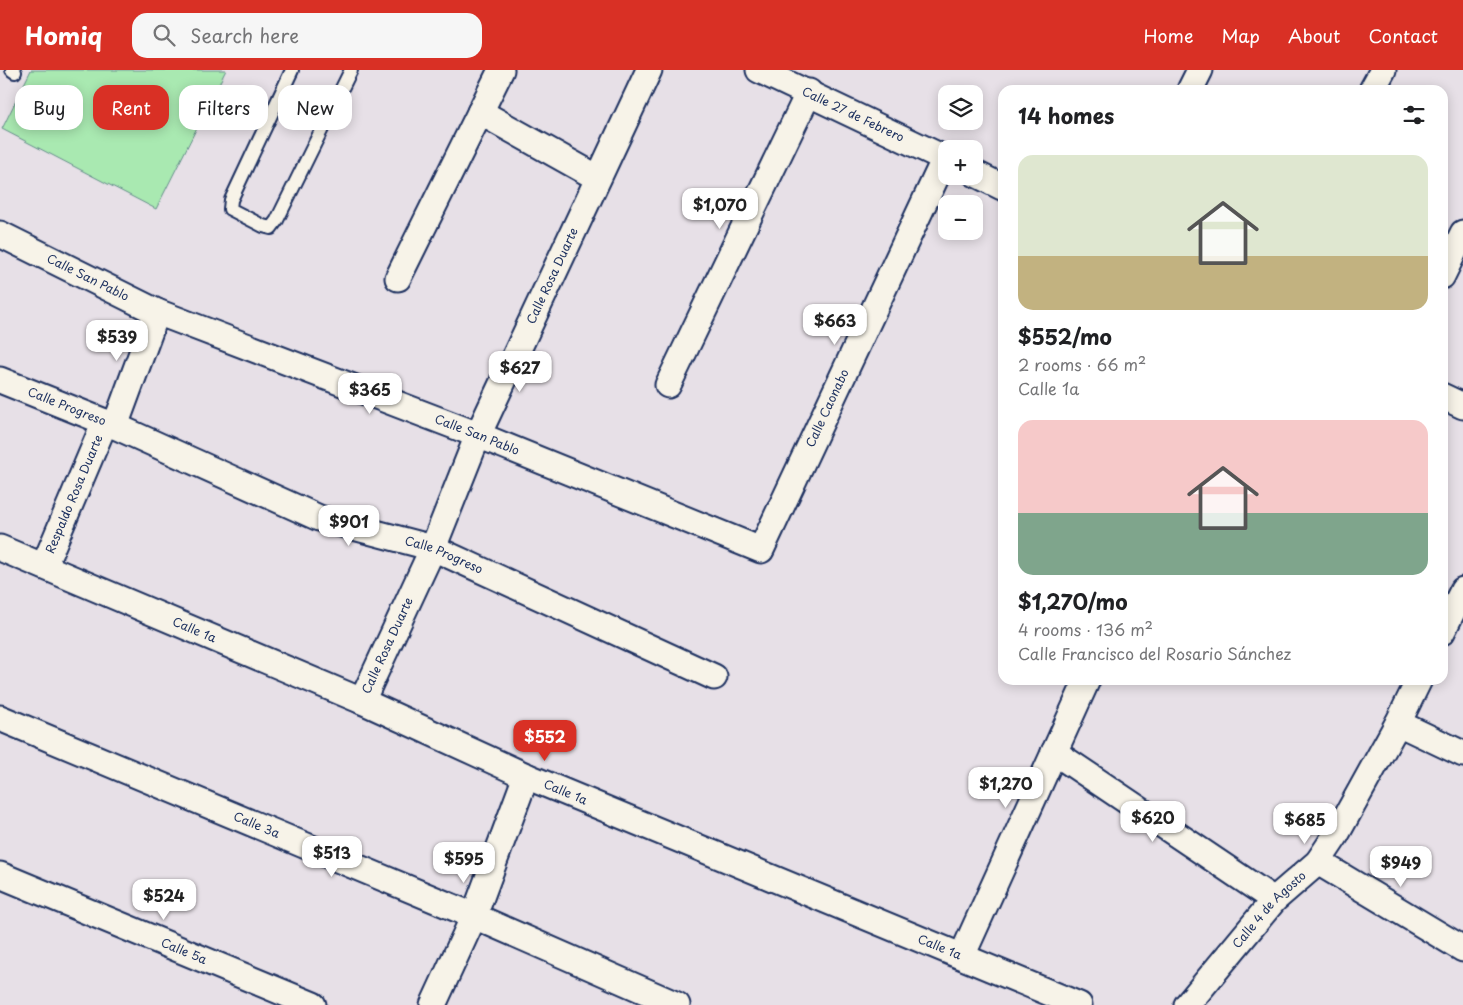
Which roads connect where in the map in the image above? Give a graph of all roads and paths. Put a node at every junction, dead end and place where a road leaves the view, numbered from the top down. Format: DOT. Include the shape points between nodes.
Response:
graph roads {
  1 [pos="292,70"];
  2 [pos="351,70"];
  3 [pos="501,70"];
  4 [pos="649,70"];
  5 [pos="759,70"];
  6 [pos="1200,70"];
  7 [pos="1383,70"];
  8 [pos="1192,85"];
  9 [pos="1375,85"];
  10 [pos="809,92"];
  11 [pos="480,112"];
  12 [pos="938,155"];
  13 [pos="938,176"];
  14 [pos="598,178"];
  15 [pos="983,178"];
  16 [pos="998,186"];
  17 [pos="0,234"];
  18 [pos="1463,234"];
  19 [pos="1448,264"];
  20 [pos="398,278"];
  21 [pos="157,312"];
  22 [pos="0,380"];
  23 [pos="668,385"];
  24 [pos="1448,399"];
  25 [pos="1463,406"];
  26 [pos="110,424"];
  27 [pos="478,435"];
  28 [pos="433,548"];
  29 [pos="761,550"];
  30 [pos="2,555"];
  31 [pos="44,566"];
  32 [pos="1463,590"];
  33 [pos="1448,620"];
  34 [pos="714,677"];
  35 [pos="1085,685"];
  36 [pos="1417,685"];
  37 [pos="362,701"];
  38 [pos="0,718"];
  39 [pos="1398,723"];
  40 [pos="1054,752"];
  41 [pos="1463,754"];
  42 [pos="526,776"];
  43 [pos="1318,862"];
  44 [pos="0,874"];
  45 [pos="1274,900"];
  46 [pos="474,916"];
  47 [pos="1463,949"];
  48 [pos="962,956"];
  49 [pos="1031,996"];
  50 [pos="313,1005"];
  51 [pos="433,1005"];
  52 [pos="678,1005"];
  53 [pos="1079,1005"];
  54 [pos="1187,1005"];
  1 -- 2 [label="lane" via="231,200 230,209 271,228"];
  3 -- 11 [label="street"];
  4 -- 14 [label="street, Calle Rosa Duarte"];
  5 -- 10 [label="street, Calle 27 de Febrero"];
  6 -- 8 [label="street"];
  7 -- 9 [label="street"];
  10 -- 12 [label="street, Calle 27 de Febrero"];
  10 -- 23 [label="street"];
  11 -- 14 [label="street"];
  11 -- 20 [label="street"];
  13 -- 29 [label="street, Calle Caonabo"];
  14 -- 27 [label="street, Calle Rosa Duarte"];
  15 -- 16 [label="street"];
  17 -- 21 [label="street, Calle San Pablo"];
  18 -- 19 [label="street"];
  21 -- 26 [label="street, Respaldo Rosa Duarte"];
  21 -- 27 [label="street, Calle San Pablo"];
  22 -- 26 [label="street, Calle Progreso"];
  24 -- 25 [label="street"];
  26 -- 28 [label="street, Calle Progreso" via="319,518"];
  26 -- 31 [label="street, Respaldo Rosa Duarte"];
  27 -- 28 [label="street, Calle Rosa Duarte"];
  27 -- 29 [label="street, Calle San Pablo"];
  28 -- 34 [label="street, Calle Progreso"];
  28 -- 37 [label="street, Calle Rosa Duarte"];
  30 -- 31 [label="street, Calle 1a"];
  31 -- 37 [label="street, Calle 1a"];
  32 -- 33 [label="street"];
  35 -- 40 [label="street"];
  36 -- 39 [label="street, Calle 4 de Agosto"];
  37 -- 42 [label="street, Calle 1a"];
  38 -- 46 [label="street, Calle 3a"];
  39 -- 41 [label="street"];
  39 -- 43 [label="street, Calle 4 de Agosto"];
  40 -- 45 [label="street"];
  40 -- 48 [label="street"];
  42 -- 46 [label="street"];
  42 -- 48 [label="street, Calle 1a"];
  43 -- 45 [label="street, Calle 4 de Agosto"];
  43 -- 47 [label="street"];
  44 -- 50 [label="street, Calle 5a"];
  45 -- 54 [label="street, Calle 4 de Agosto"];
  46 -- 51 [label="street"];
  46 -- 52 [label="street, Calle 3a"];
  48 -- 49 [label="street, Calle 1a"];
  49 -- 53 [label="street, Calle 1a"];
}
